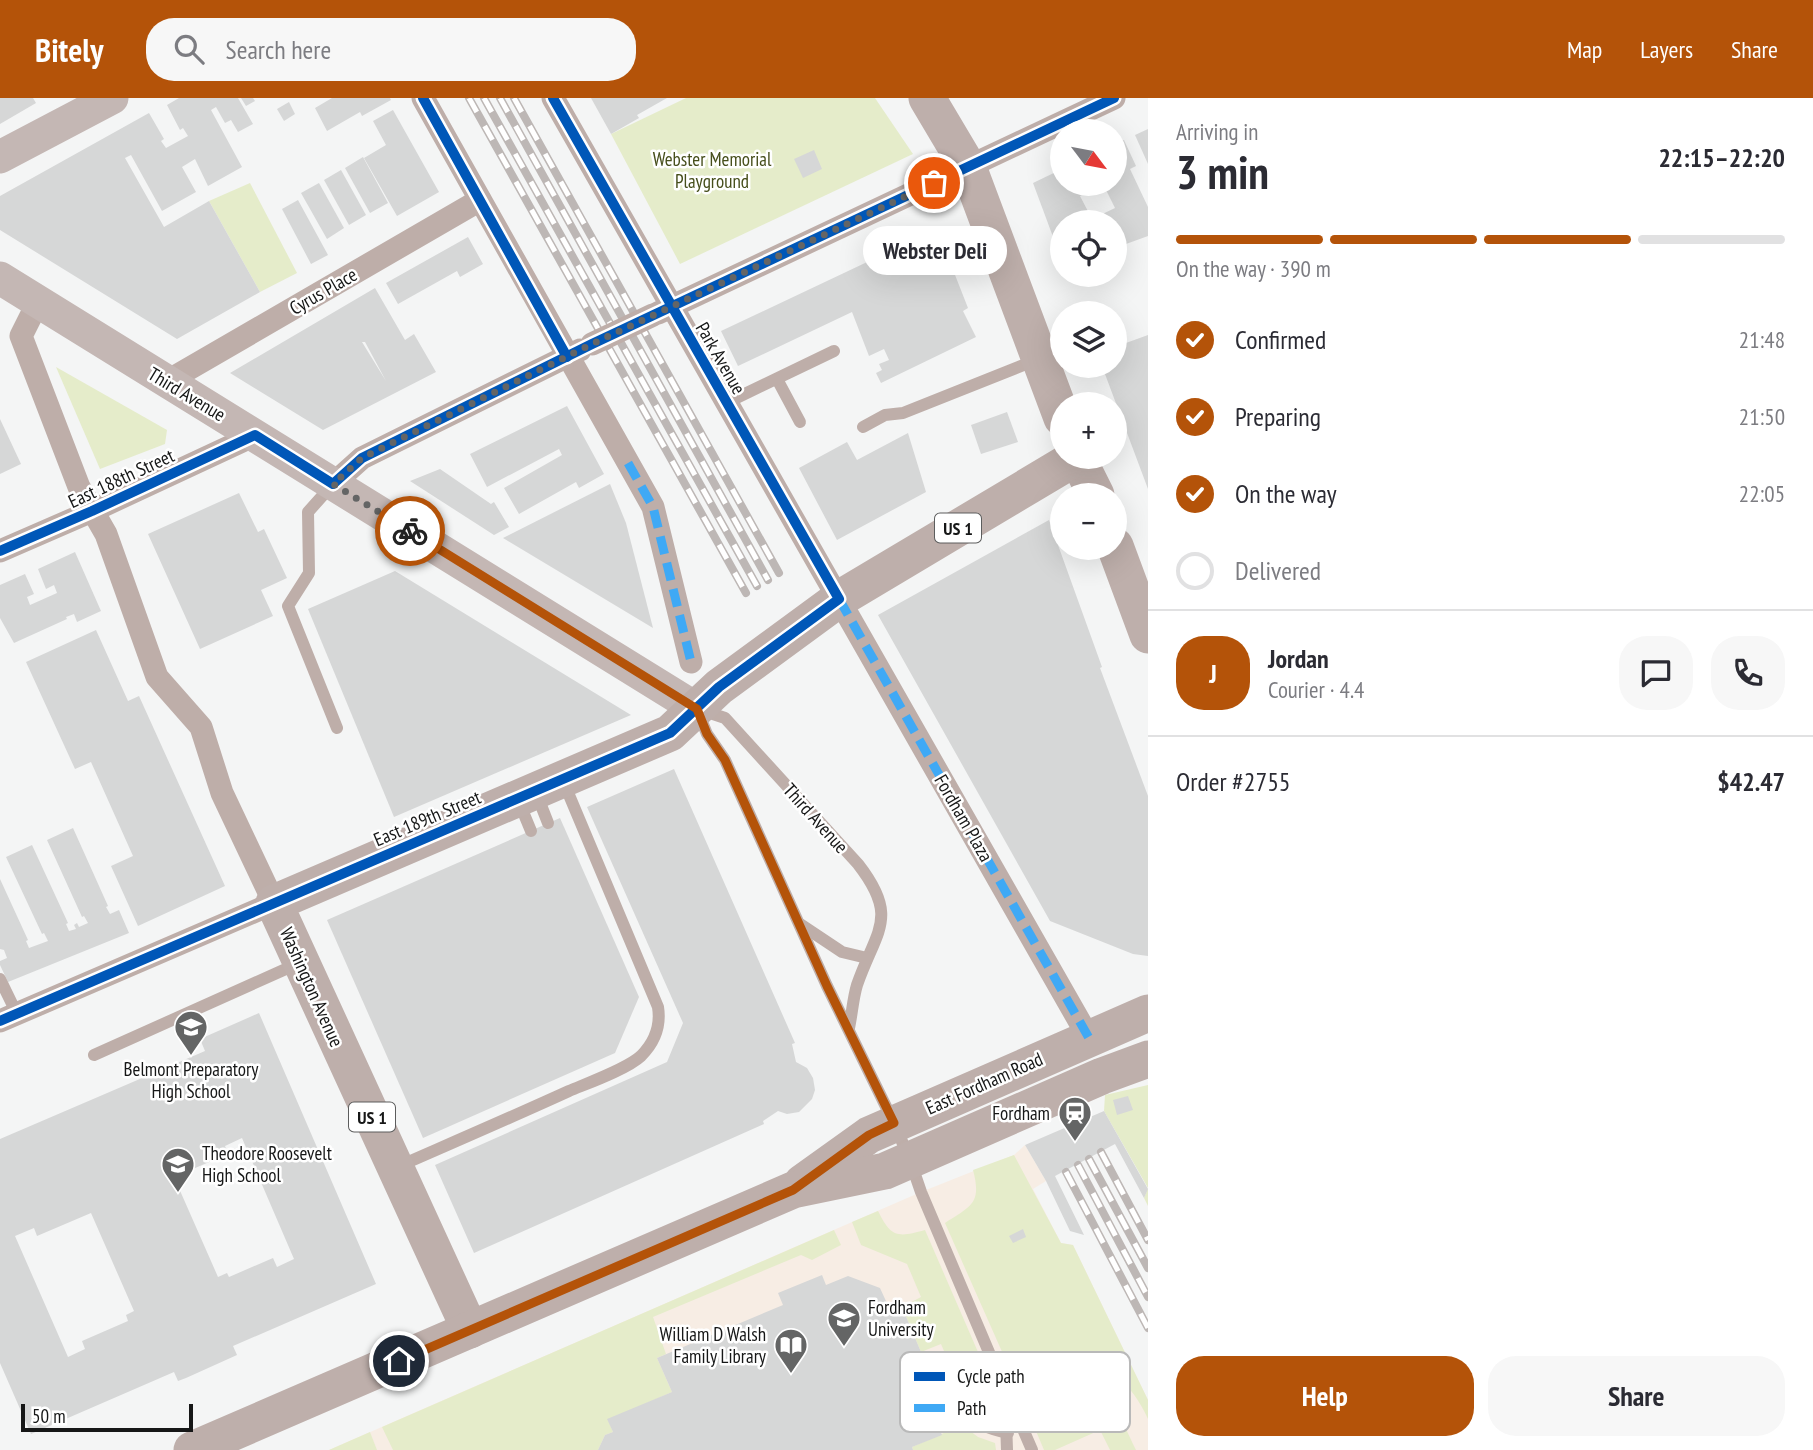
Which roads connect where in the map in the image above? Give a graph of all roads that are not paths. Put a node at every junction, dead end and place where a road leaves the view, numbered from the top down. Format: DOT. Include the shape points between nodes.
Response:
graph roads {
  1 [pos="112,98"];
  2 [pos="423,98"];
  3 [pos="553,98"];
  4 [pos="926,98"];
  5 [pos="1114,98"];
  6 [pos="0,157"];
  7 [pos="968,167"];
  8 [pos="480,200"];
  9 [pos="0,278"];
  10 [pos="38,302"];
  11 [pos="662,312"];
  12 [pos="834,351"];
  13 [pos="567,357"];
  14 [pos="1040,358"];
  15 [pos="777,379"];
  16 [pos="166,382"];
  17 [pos="1052,392"];
  18 [pos="726,403"];
  19 [pos="800,422"];
  20 [pos="863,426"];
  21 [pos="255,435"];
  22 [pos="1057,469"];
  23 [pos="333,484"];
  24 [pos="92,511"];
  25 [pos="0,551"];
  26 [pos="1120,560"];
  27 [pos="839,599"];
  28 [pos="1148,635"];
  29 [pos="691,663"];
  30 [pos="697,709"];
  31 [pos="337,728"];
  32 [pos="539,804"];
  33 [pos="274,903"];
  34 [pos="800,924"];
  35 [pos="867,958"];
  36 [pos="301,962"];
  37 [pos="0,979"];
  38 [pos="1148,1013"];
  39 [pos="8,1018"];
  40 [pos="849,1028"];
  41 [pos="1089,1038"];
  42 [pos="94,1055"];
  43 [pos="1148,1059"];
  44 [pos="894,1123"];
  45 [pos="910,1160"];
  46 [pos="395,1168"];
  47 [pos="793,1190"];
  48 [pos="470,1330"];
  49 [pos="989,1352"];
  50 [pos="1004,1432"];
  51 [pos="1024,1432"];
  52 [pos="1008,1433"];
  53 [pos="192,1450"];
  54 [pos="1007,1450"];
  55 [pos="1032,1450"];
  1 -- 6 [label="main road"];
  2 -- 8 [label="street"];
  3 -- 11 [label="street, Park Avenue"];
  4 -- 7 [label="main road"];
  5 -- 7 [label="street"];
  7 -- 11 [label="street"];
  7 -- 14 [label="main road"];
  8 -- 13 [label="street"];
  8 -- 16 [label="street, Cyrus Place"];
  9 -- 10 [label="main road, Third Avenue"];
  10 -- 16 [label="main road, Third Avenue"];
  10 -- 24 [label="street, Washington Avenue" via="21,336"];
  11 -- 13 [label="street, bridge"];
  11 -- 18 [label="street, Park Avenue"];
  12 -- 15 [label="lane"];
  13 -- 23 [label="street" via="362,458"];
  13 -- 29 [label="street" via="653,507"];
  14 -- 17 [label="main road"];
  14 -- 20 [label="lane"];
  15 -- 18 [label="lane"];
  15 -- 19 [label="lane"];
  16 -- 21 [label="main road, Third Avenue"];
  18 -- 27 [label="street, Park Avenue"];
  21 -- 23 [label="main road, Third Avenue"];
  21 -- 24 [label="street, East 188th Street"];
  22 -- 27 [label="main road, East 189th Street / US 1"];
  23 -- 30 [label="main road, Third Avenue"];
  23 -- 31 [label="lane" via="308,512 309,573 288,606"];
  24 -- 25 [label="street, East 188th Street"];
  24 -- 33 [label="street, Washington Avenue" via="106,534 157,677 201,727 222,793"];
  26 -- 28 [label="main road"];
  27 -- 30 [label="main road, East 189th Street / US 1" via="719,687"];
  27 -- 41 [label="street, Fordham Plaza"];
  30 -- 32 [label="main road, East 189th Street / US 1" via="670,733"];
  30 -- 34 [label="lane"];
  30 -- 35 [label="lane, Third Avenue" via="725,718 869,878 880,902 881,924"];
  32 -- 33 [label="main road, East 189th Street / US 1"];
  32 -- 46 [label="lane" via="654,995 660,1018 656,1034 639,1058"];
  33 -- 36 [label="main road, Washington Avenue / US 1"];
  33 -- 39 [label="street, East 189th Street"];
  34 -- 35 [label="lane" via="842,952"];
  34 -- 40 [label="lane"];
  35 -- 40 [label="lane, Third Avenue"];
  36 -- 42 [label="lane"];
  36 -- 46 [label="main road, Washington Avenue / US 1"];
  37 -- 39 [label="lane"];
  38 -- 41 [label="main road, East Fordham Road"];
  40 -- 44 [label="lane"];
  41 -- 44 [label="main road, East Fordham Road"];
  43 -- 45 [label="main road, East Fordham Road"];
  44 -- 45 [label="lane"];
  44 -- 47 [label="main road, East Fordham Road" via="869,1135"];
  45 -- 47 [label="main road, East Fordham Road" via="885,1171"];
  45 -- 49 [label="lane"];
  46 -- 48 [label="main road, Washington Avenue / US 1"];
  47 -- 48 [label="main road, East Fordham Road"];
  48 -- 53 [label="main road, East Fordham Road"];
  50 -- 52 [label="lane"];
  51 -- 55 [label="lane"];
  52 -- 54 [label="lane"];
}
